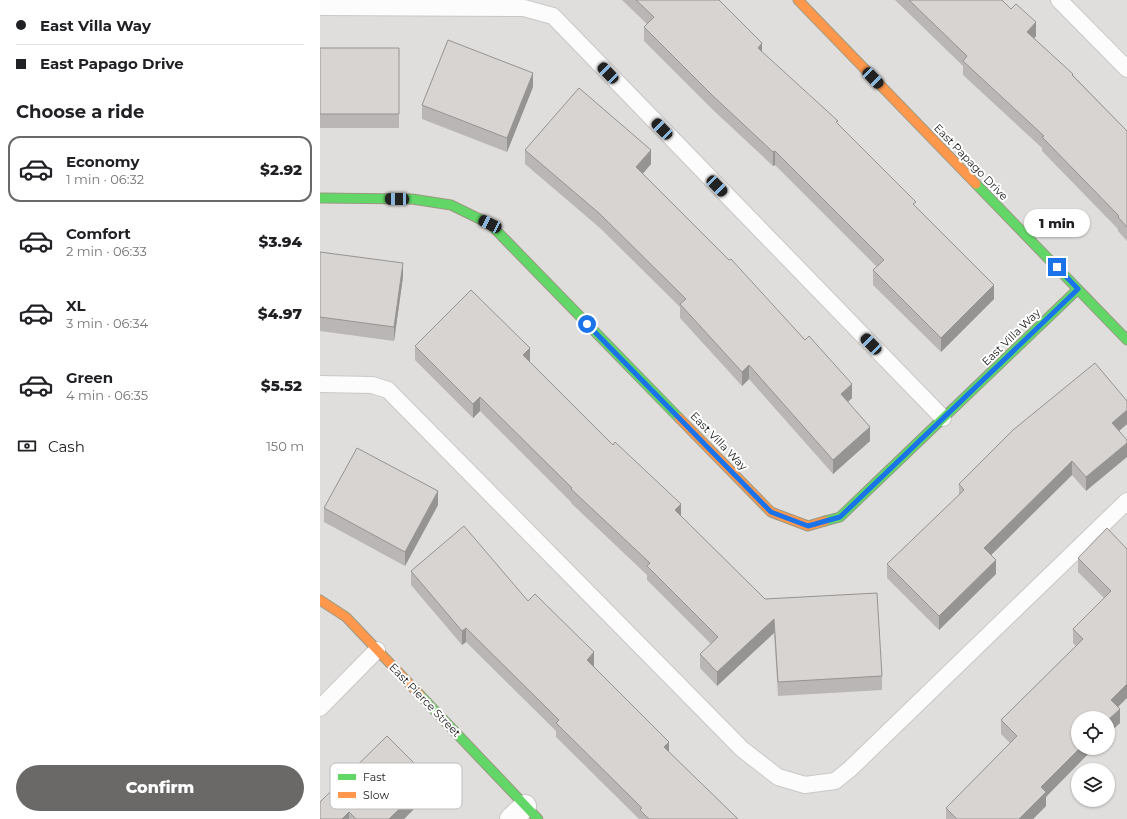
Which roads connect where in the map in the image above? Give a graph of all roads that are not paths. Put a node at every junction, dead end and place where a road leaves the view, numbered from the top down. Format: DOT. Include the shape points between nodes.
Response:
graph roads {
  1 [pos="798,0"];
  2 [pos="1059,0"];
  3 [pos="320,7"];
  4 [pos="1127,69"];
  5 [pos="320,198"];
  6 [pos="1078,289"];
  7 [pos="1127,340"];
  8 [pos="320,384"];
  9 [pos="943,418"];
  10 [pos="1127,501"];
  11 [pos="320,600"];
  12 [pos="377,650"];
  13 [pos="320,708"];
  14 [pos="525,815"];
  1 -- 6 [label="street, East Papago Drive"];
  2 -- 4 [label="lane"];
  3 -- 9 [label="lane" via="524,8 553,16"];
  5 -- 9 [label="street, East Villa Way" via="412,200 451,205 490,224 771,512 808,526 840,517"];
  6 -- 7 [label="street, East Papago Drive"];
  6 -- 9 [label="street, East Villa Way"];
  8 -- 10 [label="lane" via="372,385 388,390 742,749 778,777 805,785 835,781 850,769"];
  11 -- 12 [label="street, East Pierce Street" via="346,617"];
  12 -- 13 [label="lane"];
  12 -- 14 [label="street, East Pierce Street"];
}
